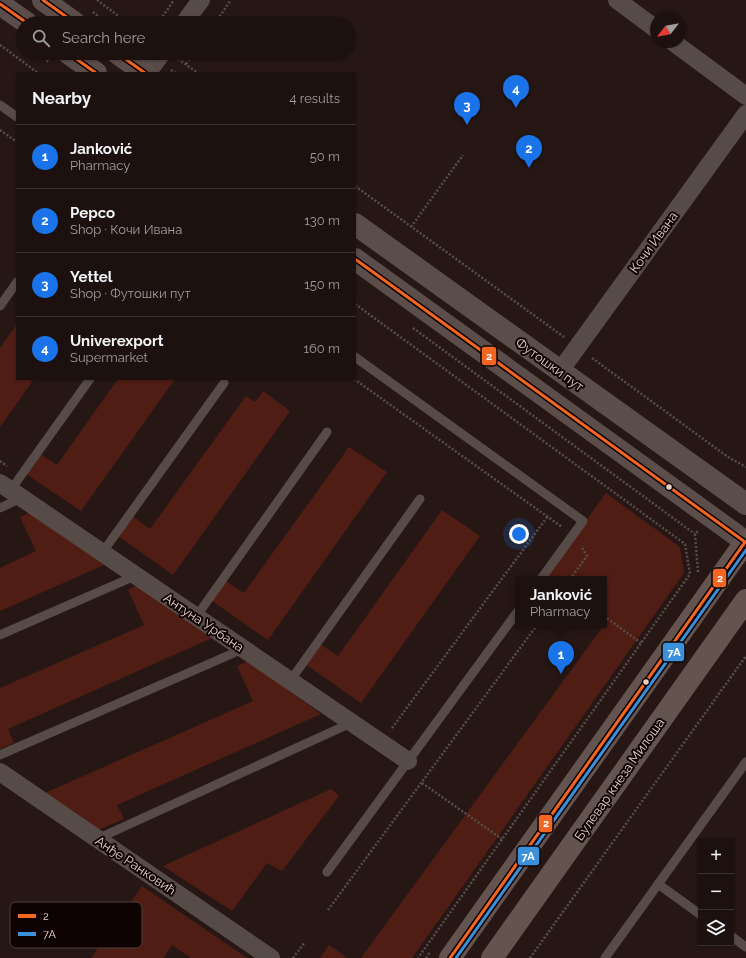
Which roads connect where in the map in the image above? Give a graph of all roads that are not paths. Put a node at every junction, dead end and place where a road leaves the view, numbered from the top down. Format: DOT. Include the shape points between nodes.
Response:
graph roads {
  1 [pos="43,0"];
  2 [pos="201,0"];
  3 [pos="617,0"];
  4 [pos="0,4"];
  5 [pos="17,16"];
  6 [pos="65,16"];
  7 [pos="189,16"];
  8 [pos="650,25"];
  9 [pos="681,48"];
  10 [pos="78,60"];
  11 [pos="127,60"];
  12 [pos="162,60"];
  13 [pos="95,72"];
  14 [pos="145,72"];
  15 [pos="147,72"];
  16 [pos="746,96"];
  17 [pos="0,105"];
  18 [pos="746,114"];
  19 [pos="16,116"];
  20 [pos="356,225"];
  21 [pos="356,260"];
  22 [pos="16,283"];
  23 [pos="0,306"];
  24 [pos="356,358"];
  25 [pos="560,371"];
  26 [pos="89,380"];
  27 [pos="224,383"];
  28 [pos="327,432"];
  29 [pos="10,490"];
  30 [pos="420,500"];
  31 [pos="746,504"];
  32 [pos="0,508"];
  33 [pos="746,541"];
  34 [pos="102,553"];
  35 [pos="135,576"];
  36 [pos="543,576"];
  37 [pos="746,600"];
  38 [pos="515,615"];
  39 [pos="196,617"];
  40 [pos="0,635"];
  41 [pos="242,649"];
  42 [pos="290,681"];
  43 [pos="351,723"];
  44 [pos="0,755"];
  45 [pos="408,761"];
  46 [pos="746,762"];
  47 [pos="0,772"];
  48 [pos="97,839"];
  49 [pos="327,872"];
  50 [pos="658,884"];
  51 [pos="698,913"];
  52 [pos="734,938"];
  53 [pos="746,947"];
  54 [pos="271,958"];
  55 [pos="450,958"];
  56 [pos="492,958"];
  57 [pos="605,958"];
  1 -- 6 [label="main road"];
  2 -- 7 [label="street"];
  3 -- 8 [label="street"];
  4 -- 5 [label="main road"];
  9 -- 16 [label="street"];
  10 -- 13 [label="main road"];
  11 -- 14 [label="main road"];
  12 -- 15 [label="street"];
  17 -- 19 [label="lane"];
  18 -- 25 [label="street, Кочи Ивана"];
  20 -- 25 [label="main road, Футошки пут"];
  21 -- 33 [label="main road"];
  22 -- 23 [label="lane"];
  24 -- 36 [label="lane" via="583,521"];
  25 -- 31 [label="main road, Футошки пут"];
  26 -- 29 [label="lane"];
  27 -- 34 [label="lane"];
  28 -- 39 [label="lane"];
  29 -- 32 [label="lane"];
  29 -- 34 [label="street, Антуна Урбана"];
  30 -- 42 [label="lane"];
  33 -- 55 [label="main road"];
  34 -- 35 [label="street, Антуна Урбана"];
  35 -- 39 [label="street, Антуна Урбана"];
  35 -- 40 [label="lane"];
  37 -- 56 [label="main road, Булевар кнеза Милоша"];
  38 -- 45 [label="lane"];
  39 -- 41 [label="street, Антуна Урбана"];
  41 -- 42 [label="street, Антуна Урбана"];
  41 -- 44 [label="lane"];
  42 -- 43 [label="street, Антуна Урбана"];
  43 -- 45 [label="street, Антуна Урбана"];
  43 -- 48 [label="lane"];
  45 -- 49 [label="lane"];
  46 -- 50 [label="lane"];
  47 -- 48 [label="street, Анђе Ранковић"];
  48 -- 54 [label="street, Анђе Ранковић"];
  50 -- 51 [label="lane"];
  50 -- 57 [label="lane"];
  52 -- 53 [label="lane"];
}
